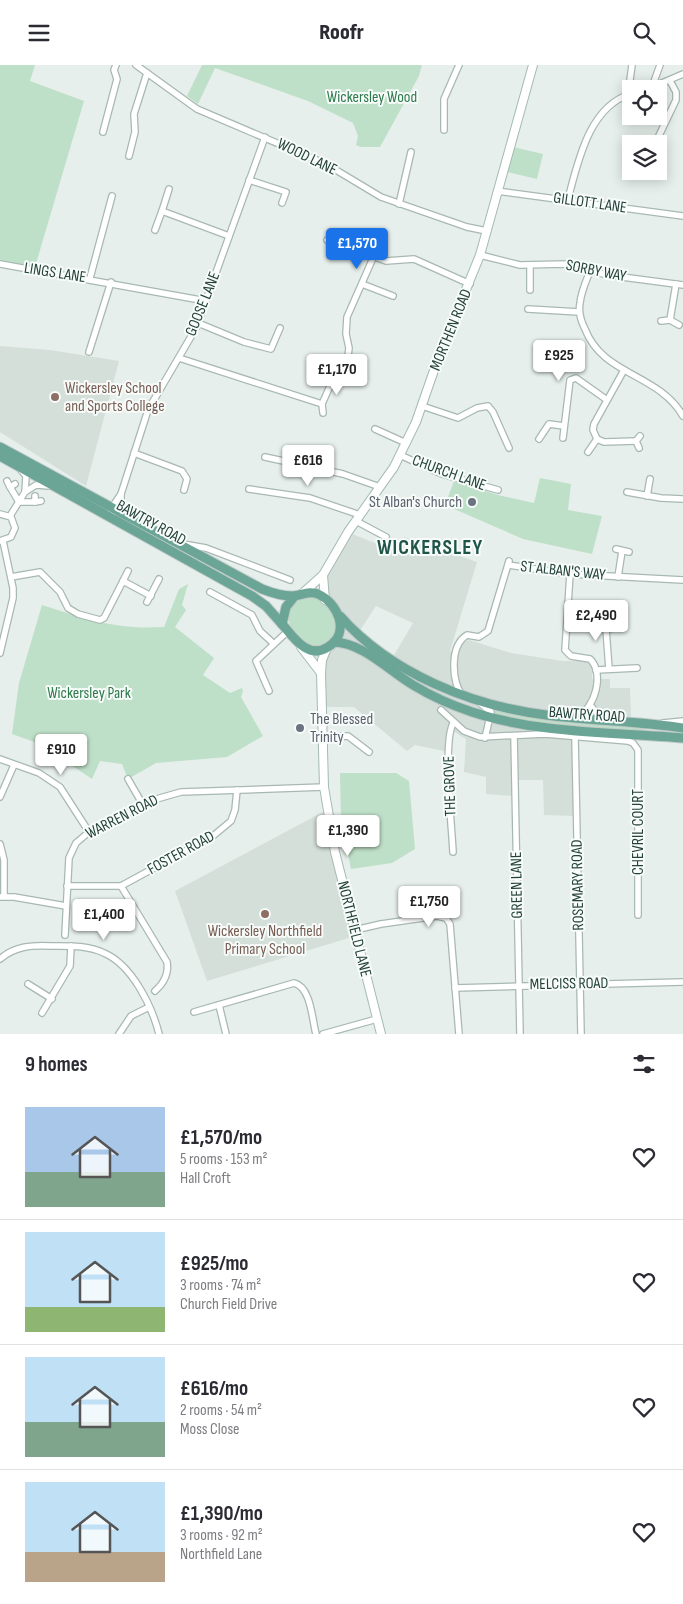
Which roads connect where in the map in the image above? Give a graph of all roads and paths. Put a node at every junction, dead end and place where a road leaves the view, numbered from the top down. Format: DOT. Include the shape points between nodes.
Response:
graph roads {
  1 [pos="116,65"];
  2 [pos="136,65"];
  3 [pos="459,65"];
  4 [pos="533,65"];
  5 [pos="632,65"];
  6 [pos="660,65"];
  7 [pos="147,73"];
  8 [pos="683,74"];
  9 [pos="630,80"];
  10 [pos="653,80"];
  11 [pos="670,81"];
  12 [pos="667,82"];
  13 [pos="622,98"];
  14 [pos="435,120"];
  15 [pos="443,120"];
  16 [pos="444,130"];
  17 [pos="102,132"];
  18 [pos="660,135"];
  19 [pos="265,137"];
  20 [pos="411,151"];
  21 [pos="129,157"];
  22 [pos="249,180"];
  23 [pos="170,189"];
  24 [pos="497,191"];
  25 [pos="112,196"];
  26 [pos="568,199"];
  27 [pos="282,203"];
  28 [pos="399,204"];
  29 [pos="162,211"];
  30 [pos="683,216"];
  31 [pos="155,230"];
  32 [pos="487,231"];
  33 [pos="229,236"];
  34 [pos="327,240"];
  35 [pos="480,255"];
  36 [pos="373,258"];
  37 [pos="0,264"];
  38 [pos="530,266"];
  39 [pos="590,271"];
  40 [pos="90,279"];
  41 [pos="111,283"];
  42 [pos="362,284"];
  43 [pos="470,284"];
  44 [pos="676,284"];
  45 [pos="683,285"];
  46 [pos="530,290"];
  47 [pos="393,296"];
  48 [pos="206,301"];
  49 [pos="528,309"];
  50 [pos="579,312"];
  51 [pos="661,321"];
  52 [pos="670,321"];
  53 [pos="198,323"];
  54 [pos="679,325"];
  55 [pos="280,328"];
  56 [pos="90,352"];
  57 [pos="179,358"];
  58 [pos="624,370"];
  59 [pos="608,400"];
  60 [pos="322,404"];
  61 [pos="422,406"];
  62 [pos="323,413"];
  63 [pos="683,414"];
  64 [pos="564,425"];
  65 [pos="375,429"];
  66 [pos="640,436"];
  67 [pos="563,438"];
  68 [pos="539,439"];
  69 [pos="597,439"];
  70 [pos="636,441"];
  71 [pos="406,443"];
  72 [pos="0,447"];
  73 [pos="509,448"];
  74 [pos="638,448"];
  75 [pos="588,452"];
  76 [pos="134,453"];
  77 [pos="400,455"];
  78 [pos="0,456"];
  79 [pos="265,457"];
  80 [pos="20,468"];
  81 [pos="650,479"];
  82 [pos="11,484"];
  83 [pos="52,487"];
  84 [pos="380,487"];
  85 [pos="249,489"];
  86 [pos="184,490"];
  87 [pos="498,491"];
  88 [pos="25,492"];
  89 [pos="627,492"];
  90 [pos="121,494"];
  91 [pos="647,496"];
  92 [pos="683,499"];
  93 [pos="37,500"];
  94 [pos="19,502"];
  95 [pos="111,508"];
  96 [pos="0,513"];
  97 [pos="121,513"];
  98 [pos="10,516"];
  99 [pos="358,518"];
  100 [pos="120,524"];
  101 [pos="386,537"];
  102 [pos="2,541"];
  103 [pos="172,542"];
  104 [pos="622,551"];
  105 [pos="225,556"];
  106 [pos="220,567"];
  107 [pos="128,571"];
  108 [pos="323,575"];
  109 [pos="570,575"];
  110 [pos="11,577"];
  111 [pos="618,577"];
  112 [pos="159,579"];
  113 [pos="683,580"];
  114 [pos="123,581"];
  115 [pos="290,581"];
  116 [pos="210,592"];
  117 [pos="304,593"];
  118 [pos="151,595"];
  119 [pos="294,597"];
  120 [pos="325,599"];
  121 [pos="147,602"];
  122 [pos="340,616"];
  123 [pos="613,617"];
  124 [pos="285,627"];
  125 [pos="273,643"];
  126 [pos="299,644"];
  127 [pos="330,645"];
  128 [pos="0,651"];
  129 [pos="637,668"];
  130 [pos="609,669"];
  131 [pos="596,670"];
  132 [pos="321,673"];
  133 [pos="456,681"];
  134 [pos="437,685"];
  135 [pos="269,691"];
  136 [pos="464,696"];
  137 [pos="590,705"];
  138 [pos="441,710"];
  139 [pos="479,714"];
  140 [pos="490,717"];
  141 [pos="573,718"];
  142 [pos="606,721"];
  143 [pos="683,721"];
  144 [pos="454,722"];
  145 [pos="656,725"];
  146 [pos="486,728"];
  147 [pos="683,728"];
  148 [pos="514,736"];
  149 [pos="323,737"];
  150 [pos="575,737"];
  151 [pos="485,738"];
  152 [pos="683,738"];
  153 [pos="638,750"];
  154 [pos="369,752"];
  155 [pos="0,759"];
  156 [pos="14,765"];
  157 [pos="128,779"];
  158 [pos="324,787"];
  159 [pos="237,790"];
  160 [pos="0,797"];
  161 [pos="143,805"];
  162 [pos="89,832"];
  163 [pos="0,844"];
  164 [pos="453,852"];
  165 [pos="67,886"];
  166 [pos="121,886"];
  167 [pos="2,896"];
  168 [pos="446,902"];
  169 [pos="66,906"];
  170 [pos="638,915"];
  171 [pos="446,918"];
  172 [pos="355,930"];
  173 [pos="65,935"];
  174 [pos="71,947"];
  175 [pos="0,959"];
  176 [pos="683,982"];
  177 [pos="28,983"];
  178 [pos="580,984"];
  179 [pos="519,985"];
  180 [pos="455,988"];
  181 [pos="155,991"];
  182 [pos="52,999"];
  183 [pos="219,1005"];
  184 [pos="149,1007"];
  185 [pos="194,1012"];
  186 [pos="42,1013"];
  187 [pos="377,1019"];
  188 [pos="119,1034"];
  189 [pos="160,1034"];
  190 [pos="226,1034"];
  191 [pos="316,1034"];
  192 [pos="323,1034"];
  193 [pos="381,1034"];
  194 [pos="459,1034"];
  195 [pos="520,1034"];
  196 [pos="581,1034"];
  1 -- 17 [label="street" via="116,83"];
  2 -- 7 [label="street, WOOD LANE"];
  3 -- 15 [label="street" via="444,99"];
  4 -- 24 [label="main road, MORTHEN ROAD"];
  5 -- 9 [label="street"];
  6 -- 10 [label="street"];
  7 -- 19 [label="street, WOOD LANE" via="197,109"];
  7 -- 21 [label="street" via="134,114 136,132"];
  8 -- 11 [label="street"];
  11 -- 12 [label="street"];
  11 -- 18 [label="street" via="676,100"];
  13 -- 26 [label="street" via="611,104 590,134"];
  14 -- 15 [label="street"];
  15 -- 16 [label="street"];
  19 -- 22 [label="street, GOOSE LANE"];
  19 -- 28 [label="street, WOOD LANE" via="326,164 381,197"];
  20 -- 28 [label="street"];
  22 -- 27 [label="street" via="286,192"];
  22 -- 33 [label="street, GOOSE LANE"];
  23 -- 29 [label="street"];
  24 -- 26 [label="street, GILLOTT LANE"];
  24 -- 32 [label="main road, MORTHEN ROAD"];
  25 -- 40 [label="street"];
  26 -- 30 [label="street, GILLOTT LANE"];
  28 -- 32 [label="street, WOOD LANE"];
  29 -- 31 [label="street"];
  29 -- 33 [label="street"];
  32 -- 35 [label="main road, MORTHEN ROAD"];
  33 -- 48 [label="street, GOOSE LANE"];
  34 -- 36 [label="street"];
  35 -- 38 [label="street, SORBY WAY"];
  35 -- 43 [label="main road, MORTHEN ROAD"];
  36 -- 42 [label="street"];
  36 -- 43 [label="street" via="386,261 414,259"];
  37 -- 40 [label="street, LINGS LANE"];
  38 -- 39 [label="street, SORBY WAY" via="557,263"];
  38 -- 46 [label="street"];
  39 -- 44 [label="street, SORBY WAY"];
  39 -- 50 [label="street"];
  40 -- 41 [label="street, LINGS LANE"];
  41 -- 48 [label="street, LINGS LANE"];
  41 -- 56 [label="street, LINGS LANE"];
  42 -- 47 [label="street"];
  42 -- 60 [label="street" via="347,317 349,348 346,362 334,377"];
  43 -- 61 [label="main road, MORTHEN ROAD"];
  44 -- 45 [label="street, SORBY WAY"];
  44 -- 52 [label="street"];
  48 -- 53 [label="street, GOOSE LANE"];
  49 -- 50 [label="street"];
  50 -- 58 [label="street" via="596,351"];
  51 -- 52 [label="street"];
  52 -- 54 [label="street"];
  53 -- 55 [label="street" via="244,342 272,349"];
  53 -- 57 [label="street, GOOSE LANE"];
  57 -- 60 [label="street"];
  57 -- 76 [label="street, GOOSE LANE" via="148,410"];
  58 -- 59 [label="street"];
  58 -- 63 [label="street" via="660,390"];
  59 -- 64 [label="street" via="572,378"];
  59 -- 69 [label="street" via="594,424"];
  60 -- 62 [label="street"];
  61 -- 71 [label="main road, MORTHEN ROAD"];
  61 -- 73 [label="street" via="458,418 488,406"];
  64 -- 67 [label="street"];
  64 -- 68 [label="street" via="549,424"];
  65 -- 71 [label="street"];
  66 -- 70 [label="street"];
  69 -- 70 [label="street"];
  69 -- 75 [label="street"];
  70 -- 74 [label="street"];
  71 -- 77 [label="main road, MORTHEN ROAD"];
  72 -- 95 [label="main road, BAWTRY ROAD"];
  76 -- 86 [label="street" via="182,471 187,479"];
  76 -- 90 [label="street, GOOSE LANE"];
  77 -- 84 [label="main road, MORTHEN ROAD"];
  77 -- 87 [label="street, CHURCH LANE" via="442,474"];
  78 -- 80 [label="main road, BAWTRY ROAD"];
  79 -- 84 [label="street" via="343,474"];
  80 -- 83 [label="main road, BAWTRY ROAD"];
  80 -- 88 [label="street" via="26,476"];
  81 -- 91 [label="street"];
  82 -- 94 [label="street"];
  83 -- 88 [label="street" via="36,485"];
  83 -- 100 [label="main road, BAWTRY ROAD"];
  84 -- 99 [label="main road, MORTHEN ROAD"];
  85 -- 99 [label="street" via="310,498"];
  88 -- 94 [label="street"];
  89 -- 91 [label="street"];
  90 -- 95 [label="street, GOOSE LANE"];
  90 -- 97 [label="street, GOOSE LANE"];
  91 -- 92 [label="street"];
  93 -- 94 [label="street"];
  94 -- 98 [label="street"];
  95 -- 97 [label="main road, BAWTRY ROAD"];
  95 -- 100 [label="street" via="112,516"];
  96 -- 98 [label="street"];
  97 -- 103 [label="main road, BAWTRY ROAD"];
  98 -- 102 [label="street" via="14,521 14,532"];
  99 -- 101 [label="street"];
  99 -- 108 [label="main road, MORTHEN ROAD"];
  100 -- 124 [label="main road, BAWTRY ROAD" via="255,598"];
  102 -- 110 [label="street"];
  103 -- 105 [label="street, BAWTRY ROAD" via="206,548"];
  103 -- 106 [label="main road, BAWTRY ROAD"];
  104 -- 111 [label="street, ST ALBAN'S WAY"];
  105 -- 106 [label="street"];
  105 -- 115 [label="street, BAWTRY ROAD"];
  106 -- 119 [label="main road, BAWTRY ROAD" via="271,593"];
  107 -- 114 [label="street"];
  108 -- 117 [label="main road, MORTHEN ROAD"];
  108 -- 120 [label="main road"];
  109 -- 111 [label="street, ST ALBAN'S WAY"];
  109 -- 131 [label="street" via="565,650 571,656 590,659"];
  109 -- 133 [label="street, ST ALBAN'S WAY" via="508,563 488,631 479,637 467,635 459,643 453,666"];
  110 -- 114 [label="street" via="40,571 72,611 100,620"];
  110 -- 128 [label="street" via="12,607"];
  111 -- 113 [label="street, ST ALBAN'S WAY"];
  112 -- 118 [label="street"];
  114 -- 118 [label="street"];
  116 -- 125 [label="street" via="252,615 260,631"];
  117 -- 119 [label="main road"];
  117 -- 120 [label="main road" via="317,594"];
  118 -- 121 [label="street"];
  119 -- 124 [label="main road" via="286,607"];
  120 -- 122 [label="main road"];
  122 -- 127 [label="main road" via="340,631"];
  122 -- 134 [label="main road, BAWTRY ROAD" via="362,639 387,657"];
  123 -- 130 [label="street" via="614,628 606,629"];
  124 -- 125 [label="street"];
  124 -- 126 [label="main road"];
  125 -- 135 [label="street" via="256,661"];
  126 -- 127 [label="main road" via="315,651"];
  126 -- 132 [label="main road"];
  127 -- 132 [label="main road, NORTHFIELD LANE" via="322,660"];
  127 -- 139 [label="main road, BAWTRY ROAD" via="353,645 423,691"];
  129 -- 130 [label="street"];
  130 -- 131 [label="street"];
  131 -- 137 [label="street" via="596,693"];
  132 -- 149 [label="main road, NORTHFIELD LANE"];
  133 -- 134 [label="street"];
  133 -- 136 [label="street"];
  134 -- 136 [label="main road, BAWTRY ROAD"];
  136 -- 140 [label="street, BAWTRY ROAD" via="488,708"];
  136 -- 141 [label="main road, BAWTRY ROAD" via="535,713"];
  137 -- 141 [label="street" via="585,713"];
  137 -- 142 [label="street" via="596,715"];
  138 -- 144 [label="street, BAWTRY ROAD"];
  139 -- 140 [label="main road, BAWTRY ROAD"];
  139 -- 146 [label="street"];
  140 -- 146 [label="street"];
  140 -- 152 [label="main road, BAWTRY ROAD" via="538,727"];
  141 -- 142 [label="main road, BAWTRY ROAD"];
  142 -- 145 [label="main road, BAWTRY ROAD"];
  143 -- 145 [label="street, BAWTRY ROAD"];
  144 -- 151 [label="street, BAWTRY ROAD" via="464,731"];
  144 -- 164 [label="street, THE GROVE" via="450,728 448,767"];
  145 -- 147 [label="main road, BAWTRY ROAD"];
  146 -- 151 [label="street"];
  148 -- 150 [label="street, BAWTRY ROAD"];
  148 -- 151 [label="street, BAWTRY ROAD"];
  148 -- 179 [label="street, GREEN LANE"];
  149 -- 154 [label="street" via="348,736"];
  149 -- 158 [label="main road, NORTHFIELD LANE"];
  150 -- 153 [label="street, BAWTRY ROAD" via="628,741"];
  150 -- 178 [label="street, ROSEMARY ROAD"];
  153 -- 170 [label="street, CHEVRIL COURT"];
  155 -- 156 [label="street"];
  156 -- 160 [label="street"];
  156 -- 162 [label="street" via="39,773 60,787"];
  157 -- 161 [label="street"];
  158 -- 159 [label="street, WARREN ROAD"];
  158 -- 172 [label="main road, NORTHFIELD LANE" via="335,852"];
  159 -- 161 [label="street, WARREN ROAD" via="181,792"];
  159 -- 166 [label="street, FOSTER ROAD" via="236,810 225,828"];
  161 -- 162 [label="street, WARREN ROAD"];
  162 -- 165 [label="street, WARREN ROAD" via="71,851"];
  163 -- 167 [label="street" via="4,859"];
  165 -- 166 [label="street, FOSTER ROAD"];
  165 -- 169 [label="street, WARREN ROAD"];
  166 -- 181 [label="street" via="167,962 167,974"];
  167 -- 169 [label="street"];
  168 -- 171 [label="street"];
  169 -- 173 [label="street, WARREN ROAD"];
  171 -- 172 [label="street" via="437,916"];
  171 -- 180 [label="street" via="450,924"];
  172 -- 187 [label="main road, NORTHFIELD LANE"];
  174 -- 175 [label="street" via="29,946 16,949"];
  174 -- 182 [label="street" via="70,966"];
  174 -- 184 [label="street" via="95,949 110,955 132,978"];
  176 -- 178 [label="street, MELCISS ROAD"];
  177 -- 182 [label="street"];
  178 -- 179 [label="street, MELCISS ROAD"];
  178 -- 196 [label="street, ROSEMARY ROAD"];
  179 -- 180 [label="street, MELCISS ROAD"];
  179 -- 195 [label="street, GREEN LANE"];
  180 -- 194 [label="street"];
  182 -- 186 [label="street"];
  183 -- 185 [label="street"];
  183 -- 190 [label="street"];
  183 -- 191 [label="street" via="300,984 306,992"];
  184 -- 188 [label="street" via="131,1016"];
  184 -- 189 [label="street"];
  187 -- 192 [label="street"];
  187 -- 193 [label="main road, NORTHFIELD LANE"];
}
